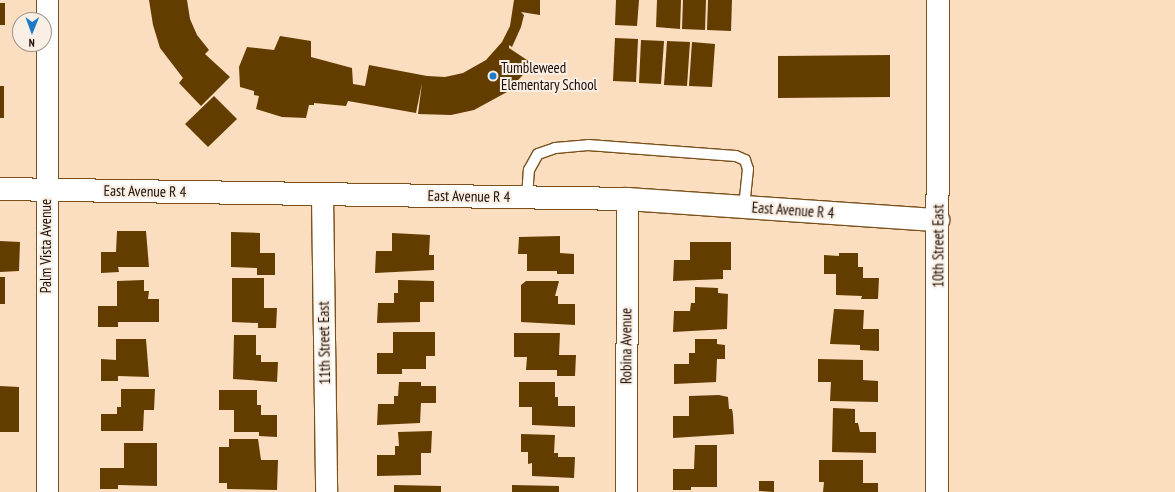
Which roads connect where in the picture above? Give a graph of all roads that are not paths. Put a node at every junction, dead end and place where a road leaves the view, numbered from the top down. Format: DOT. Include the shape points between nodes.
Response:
graph roads {
  1 [pos="47,0"];
  2 [pos="938,0"];
  3 [pos="0,190"];
  4 [pos="46,190"];
  5 [pos="322,194"];
  6 [pos="527,197"];
  7 [pos="627,199"];
  8 [pos="744,207"];
  9 [pos="938,220"];
  10 [pos="48,492"];
  11 [pos="326,492"];
  12 [pos="626,492"];
  13 [pos="937,492"];
  1 -- 4 [label="street, Palm Vista Avenue"];
  2 -- 9 [label="street, 10th Street East"];
  3 -- 4 [label="street, East Avenue R 4"];
  4 -- 5 [label="street, East Avenue R 4"];
  4 -- 10 [label="street, Palm Vista Avenue"];
  5 -- 6 [label="street, East Avenue R 4"];
  5 -- 11 [label="street, 11th Street East"];
  6 -- 7 [label="street, East Avenue R 4"];
  6 -- 8 [label="lane" via="529,170 538,154 555,148 588,145 736,156 745,160 748,169"];
  7 -- 8 [label="street, East Avenue R 4"];
  7 -- 12 [label="street, Robina Avenue"];
  8 -- 9 [label="street, East Avenue R 4"];
  9 -- 13 [label="street, 10th Street East"];
}
